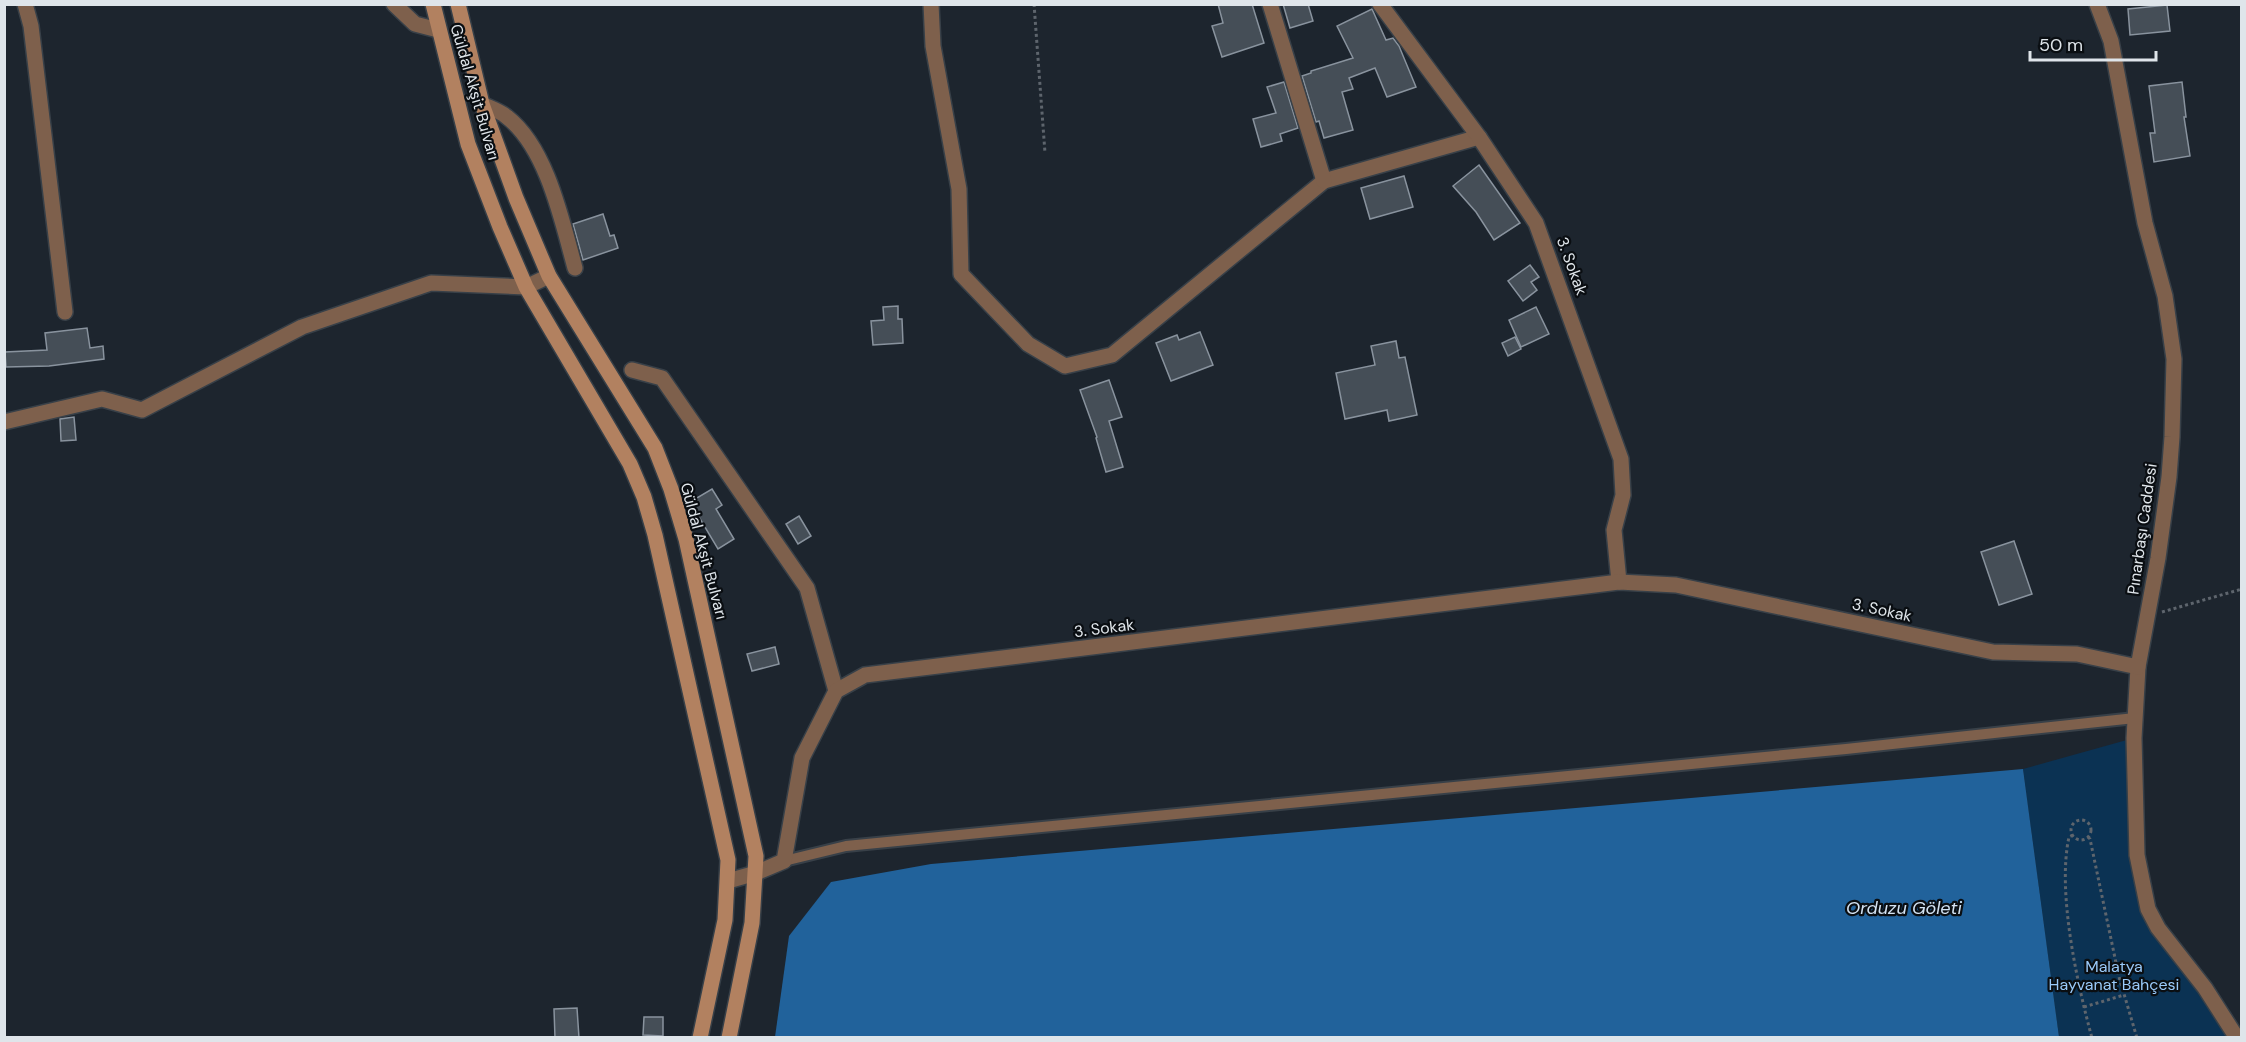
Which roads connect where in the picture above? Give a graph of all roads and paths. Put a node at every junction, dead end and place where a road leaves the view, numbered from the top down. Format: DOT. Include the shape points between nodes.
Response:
graph roads {
  1 [pos="25,4"];
  2 [pos="394,4"];
  3 [pos="433,4"];
  4 [pos="458,4"];
  5 [pos="931,4"];
  6 [pos="1034,4"];
  7 [pos="1270,4"];
  8 [pos="1380,4"];
  9 [pos="2097,4"];
  10 [pos="438,30"];
  11 [pos="482,104"];
  12 [pos="1479,137"];
  13 [pos="1045,153"];
  14 [pos="1324,181"];
  15 [pos="576,268"];
  16 [pos="549,276"];
  17 [pos="526,287"];
  18 [pos="65,312"];
  19 [pos="632,370"];
  20 [pos="4,422"];
  21 [pos="1619,582"];
  22 [pos="2241,589"];
  23 [pos="2146,616"];
  24 [pos="2138,667"];
  25 [pos="836,691"];
  26 [pos="2135,718"];
  27 [pos="2073,835"];
  28 [pos="2088,837"];
  29 [pos="784,861"];
  30 [pos="756,873"];
  31 [pos="728,881"];
  32 [pos="2124,995"];
  33 [pos="2084,1007"];
  34 [pos="700,1038"];
  35 [pos="729,1038"];
  36 [pos="2092,1038"];
  37 [pos="2137,1038"];
  38 [pos="2237,1038"];
  1 -- 18 [label="street"];
  2 -- 10 [label="street" via="415,24"];
  3 -- 10 [label="main road, Güldal Akşit Bulvarı"];
  4 -- 11 [label="main road, Güldal Akşit Bulvarı"];
  5 -- 14 [label="street" via="933,46 959,189 961,274 1028,344 1065,366 1113,356"];
  6 -- 13 [label="path"];
  7 -- 14 [label="street"];
  8 -- 12 [label="street, 3. Sokak"];
  9 -- 23 [label="street, Pınarbaşı Caddesi" via="2110,41 2145,223 2165,296 2174,358 2169,477"];
  10 -- 17 [label="main road, Güldal Akşit Bulvarı" via="468,144"];
  11 -- 15 [label="street" via="506,115 523,131 550,180"];
  11 -- 16 [label="main road, Güldal Akşit Bulvarı"];
  12 -- 14 [label="street"];
  12 -- 21 [label="street, 3. Sokak" via="1536,223 1616,442 1623,476 1623,495 1614,530"];
  16 -- 17 [label="street"];
  16 -- 30 [label="main road, Güldal Akşit Bulvarı" via="655,448 671,489 686,539 756,856"];
  17 -- 20 [label="street" via="431,283 302,327 142,410 102,399"];
  17 -- 31 [label="main road, Güldal Akşit Bulvarı" via="630,464 644,497 719,816"];
  19 -- 25 [label="street" via="662,378 807,588"];
  21 -- 24 [label="street, 3. Sokak" via="1676,585 1993,652 2077,654"];
  21 -- 25 [label="street, 3. Sokak" via="865,675"];
  22 -- 23 [label="path"];
  23 -- 24 [label="street, Pınarbaşı Caddesi"];
  24 -- 26 [label="street, Pınarbaşı Caddesi"];
  25 -- 29 [label="street" via="802,758"];
  26 -- 29 [label="lane" via="846,846"];
  26 -- 38 [label="street, Pınarbaşı Caddesi" via="2137,855 2148,909 2167,942 2205,988"];
  27 -- 28 [label="path" via="2079,839"];
  27 -- 28 [label="path" via="2074,824 2083,820 2091,829"];
  27 -- 33 [label="path" via="2066,851 2065,885"];
  28 -- 32 [label="path"];
  29 -- 30 [label="street"];
  30 -- 31 [label="street"];
  30 -- 35 [label="main road, Güldal Akşit Bulvarı" via="752,923"];
  31 -- 34 [label="main road, Güldal Akşit Bulvarı" via="716,969"];
  32 -- 33 [label="path"];
  32 -- 37 [label="path"];
  33 -- 36 [label="path"];
}
